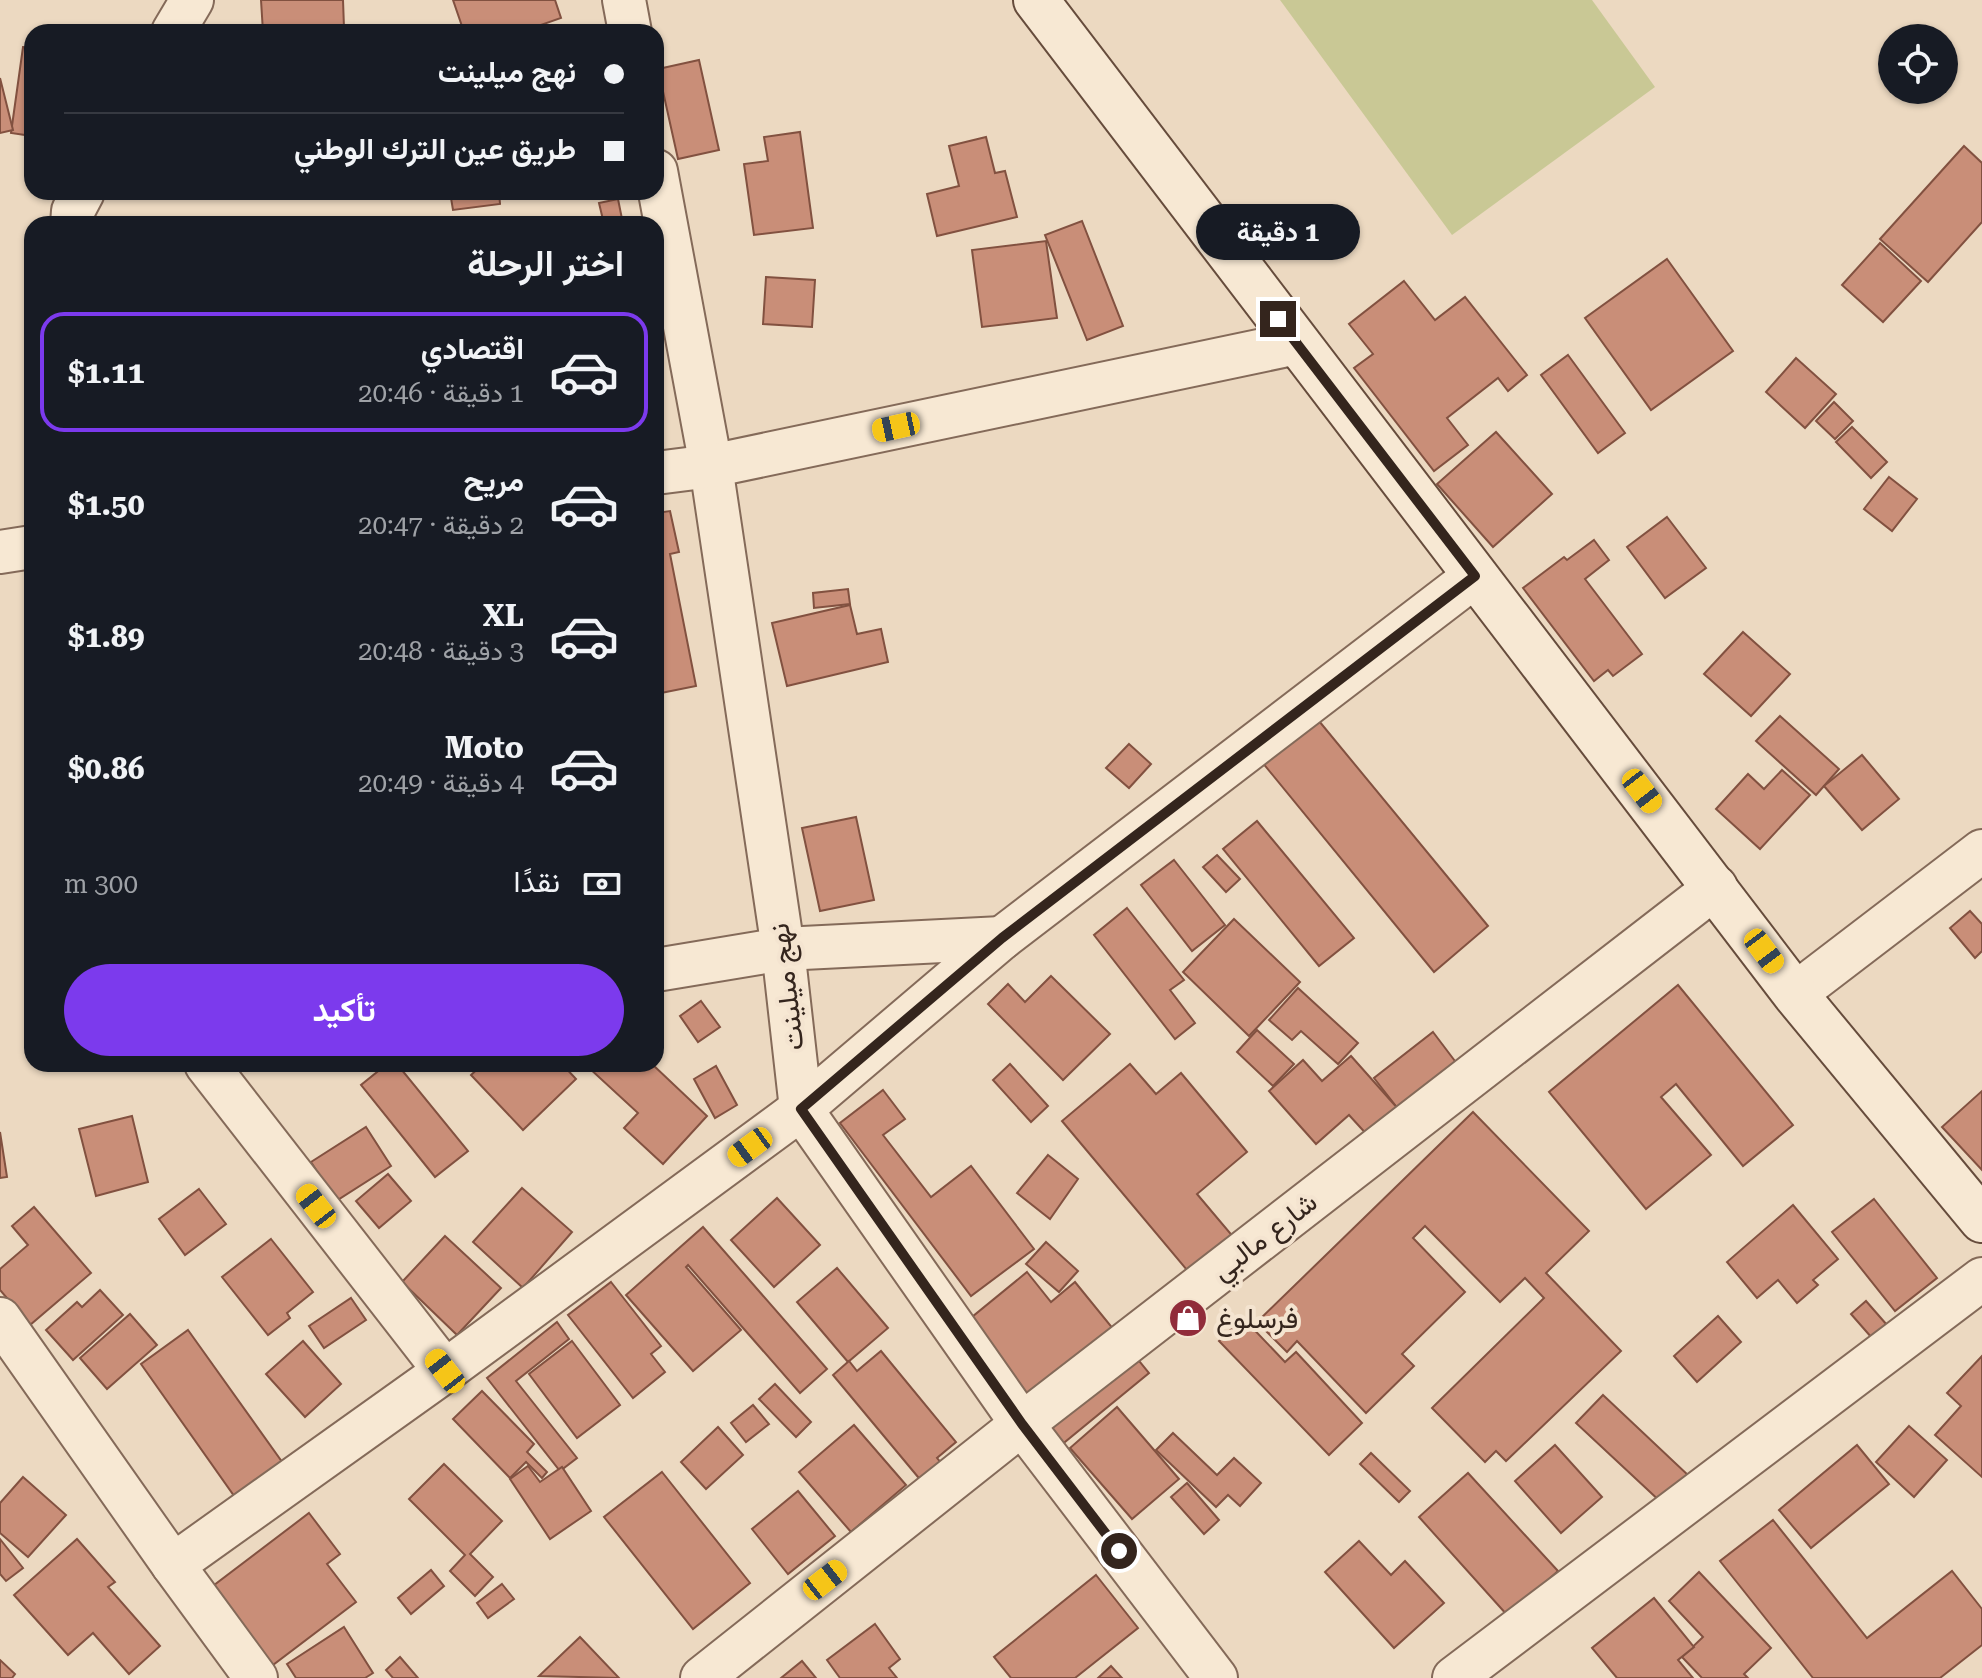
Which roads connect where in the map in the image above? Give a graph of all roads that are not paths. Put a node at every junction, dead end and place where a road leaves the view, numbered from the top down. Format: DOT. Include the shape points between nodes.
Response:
graph roads {
  1 [pos="192,0"];
  2 [pos="624,0"];
  3 [pos="1036,0"];
  4 [pos="178,24"];
  5 [pos="628,24"];
  6 [pos="661,200"];
  7 [pos="1297,343"];
  8 [pos="711,466"];
  9 [pos="664,472"];
  10 [pos="24,548"];
  11 [pos="0,552"];
  12 [pos="1475,576"];
  13 [pos="1982,851"];
  14 [pos="1716,887"];
  15 [pos="1002,938"];
  16 [pos="783,949"];
  17 [pos="664,969"];
  18 [pos="1795,994"];
  19 [pos="212,1072"];
  20 [pos="801,1109"];
  21 [pos="1982,1220"];
  22 [pos="1982,1279"];
  23 [pos="0,1319"];
  24 [pos="445,1371"];
  25 [pos="1022,1424"];
  26 [pos="173,1565"];
  27 [pos="256,1678"];
  28 [pos="702,1678"];
  29 [pos="1216,1678"];
  30 [pos="1454,1678"];
  1 -- 4 [label="street"];
  2 -- 5 [label="street"];
  3 -- 7 [label="main road"];
  6 -- 8 [label="street, نهج ميلينت"];
  7 -- 8 [label="street"];
  7 -- 12 [label="main road"];
  8 -- 9 [label="street"];
  8 -- 16 [label="street, نهج ميلينت"];
  10 -- 11 [label="street"];
  12 -- 14 [label="main road"];
  12 -- 15 [label="street"];
  13 -- 18 [label="street"];
  14 -- 18 [label="main road"];
  14 -- 25 [label="street, شارع مالبي"];
  15 -- 16 [label="street"];
  15 -- 20 [label="street"];
  16 -- 17 [label="street"];
  16 -- 20 [label="street, نهج ميلينت"];
  18 -- 21 [label="main road"];
  19 -- 24 [label="street"];
  20 -- 24 [label="street"];
  20 -- 25 [label="street, نهج ميلينت"];
  22 -- 30 [label="street"];
  23 -- 26 [label="street"];
  24 -- 26 [label="street"];
  25 -- 28 [label="street, شارع مالبي"];
  25 -- 29 [label="street, نهج ميلينت"];
  26 -- 27 [label="street"];
}
